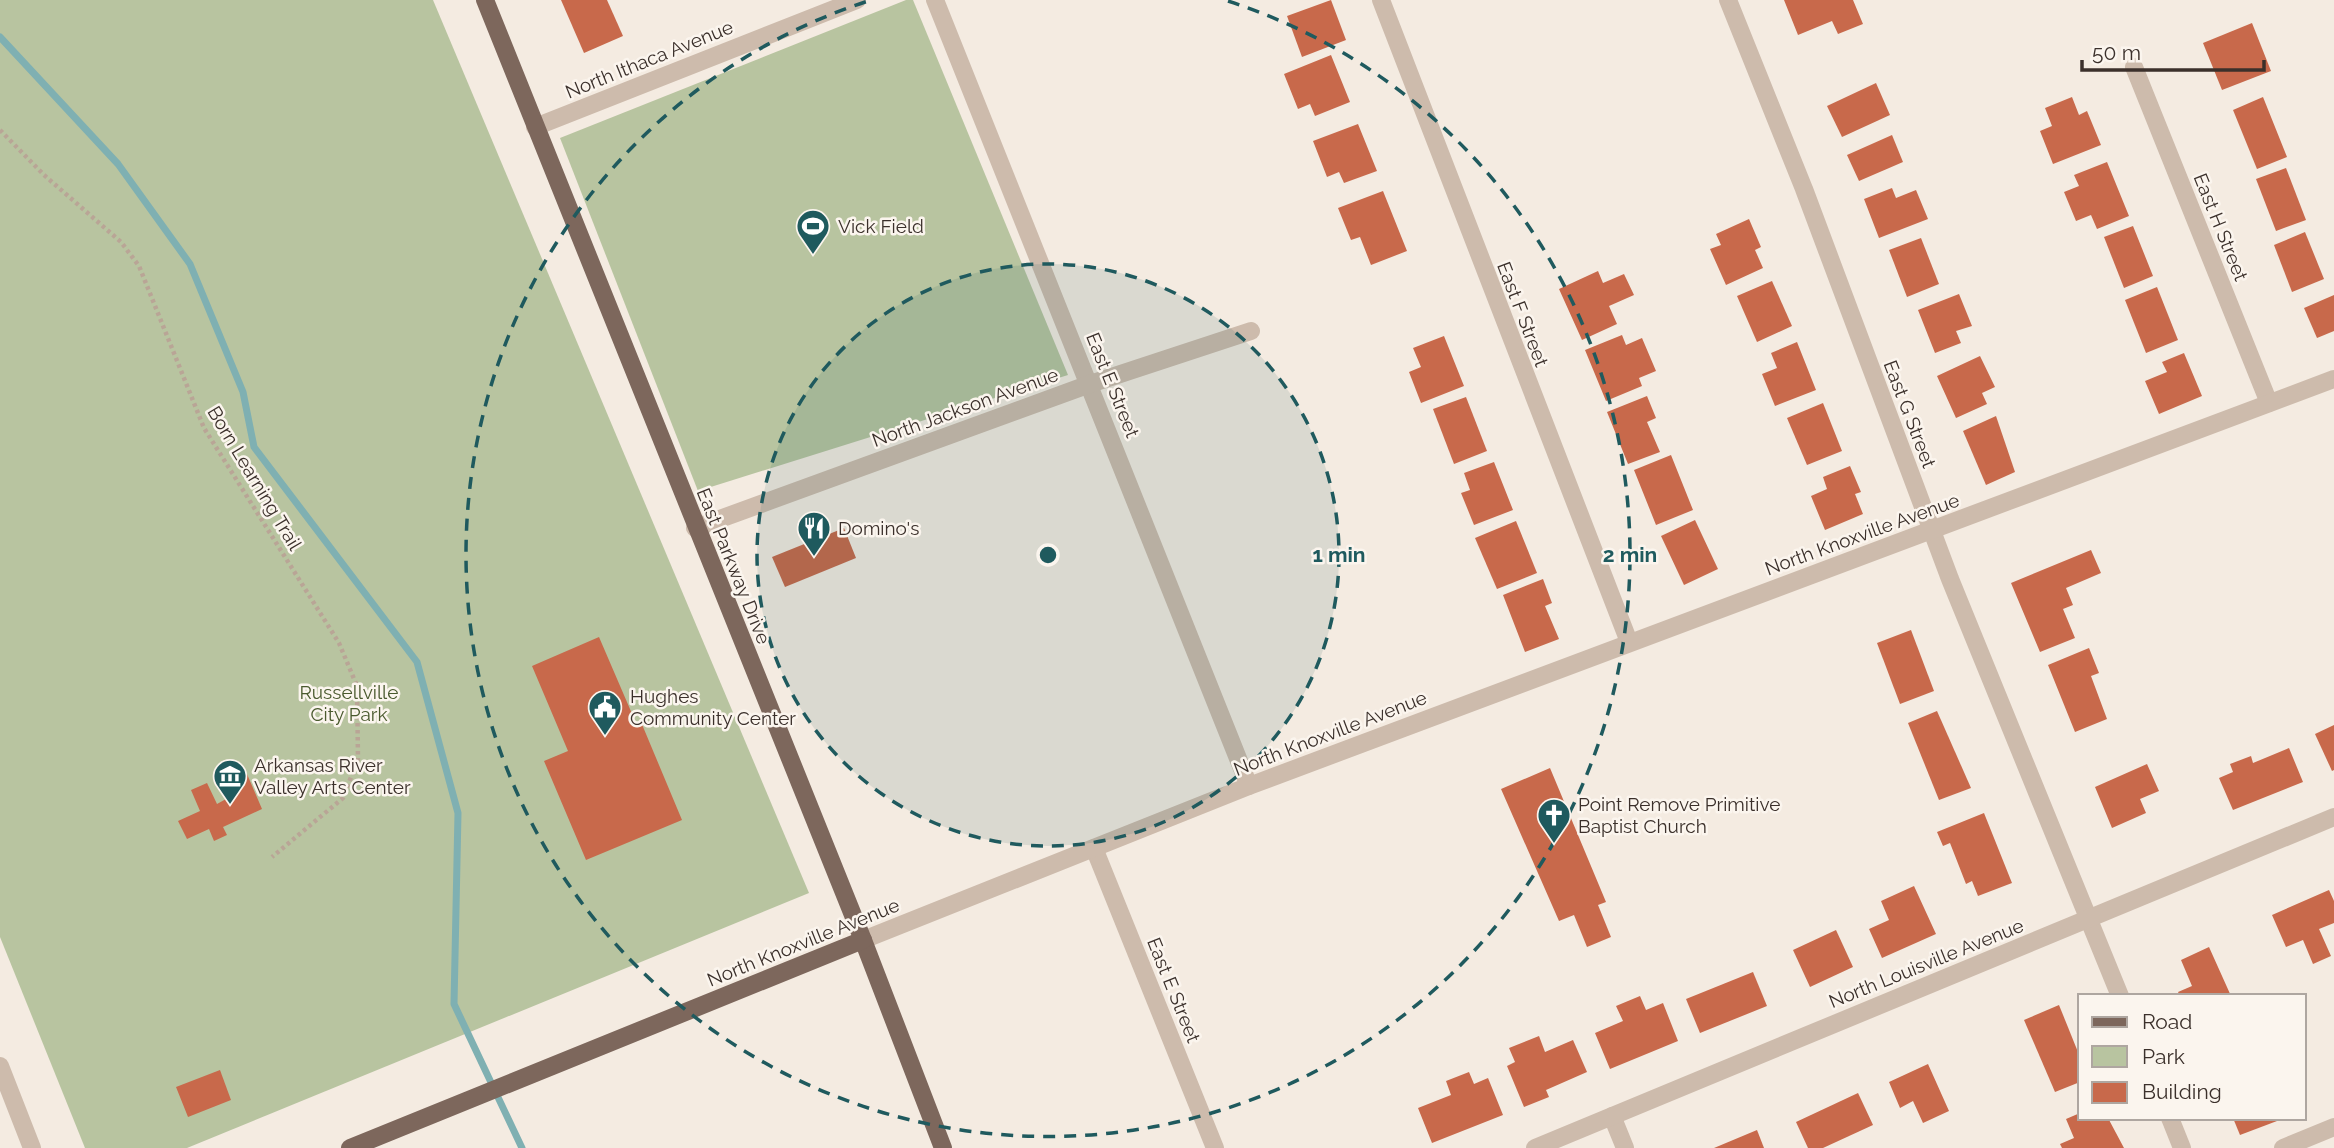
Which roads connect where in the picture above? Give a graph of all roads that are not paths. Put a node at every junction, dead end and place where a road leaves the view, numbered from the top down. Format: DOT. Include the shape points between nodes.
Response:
graph roads {
  1 [pos="485,0"];
  2 [pos="857,0"];
  3 [pos="935,0"];
  4 [pos="1381,0"];
  5 [pos="1728,0"];
  6 [pos="2134,67"];
  7 [pos="535,127"];
  8 [pos="1251,331"];
  9 [pos="2334,379"];
  10 [pos="1090,384"];
  11 [pos="2269,403"];
  12 [pos="695,528"];
  13 [pos="1932,531"];
  14 [pos="1629,642"];
  15 [pos="1249,786"];
  16 [pos="2334,817"];
  17 [pos="1094,848"];
  18 [pos="2089,919"];
  19 [pos="863,940"];
  20 [pos="2119,994"];
  21 [pos="0,1066"];
  22 [pos="1612,1116"];
  23 [pos="2171,1120"];
  24 [pos="2334,1127"];
  25 [pos="32,1148"];
  26 [pos="350,1148"];
  27 [pos="943,1148"];
  28 [pos="1216,1148"];
  29 [pos="1535,1148"];
  30 [pos="1625,1148"];
  31 [pos="2182,1148"];
  32 [pos="2283,1148"];
  1 -- 7 [label="main road, East Parkway Drive"];
  2 -- 7 [label="street, North Ithaca Avenue"];
  3 -- 10 [label="street, East E Street"];
  4 -- 14 [label="street, East F Street"];
  5 -- 13 [label="street, East G Street"];
  6 -- 11 [label="street, East H Street"];
  7 -- 12 [label="main road, East Parkway Drive"];
  8 -- 10 [label="street, North Jackson Avenue"];
  9 -- 11 [label="street, North Knoxville Avenue"];
  10 -- 12 [label="street, North Jackson Avenue"];
  10 -- 15 [label="street, East E Street"];
  11 -- 13 [label="street, North Knoxville Avenue"];
  12 -- 19 [label="main road, East Parkway Drive"];
  13 -- 14 [label="street, North Knoxville Avenue"];
  13 -- 18 [label="street, East G Street"];
  14 -- 15 [label="street, North Knoxville Avenue"];
  15 -- 17 [label="street, North Knoxville Avenue"];
  16 -- 18 [label="street, North Louisville Avenue"];
  17 -- 19 [label="street, North Knoxville Avenue"];
  17 -- 28 [label="street, East E Street"];
  18 -- 20 [label="street, East G Street"];
  18 -- 22 [label="street, North Louisville Avenue"];
  19 -- 26 [label="main road, North Knoxville Avenue"];
  19 -- 27 [label="main road, East Parkway Drive"];
  21 -- 25 [label="street"];
  22 -- 29 [label="street, North Louisville Avenue"];
  22 -- 30 [label="street"];
  23 -- 31 [label="street"];
  24 -- 32 [label="street"];
}
